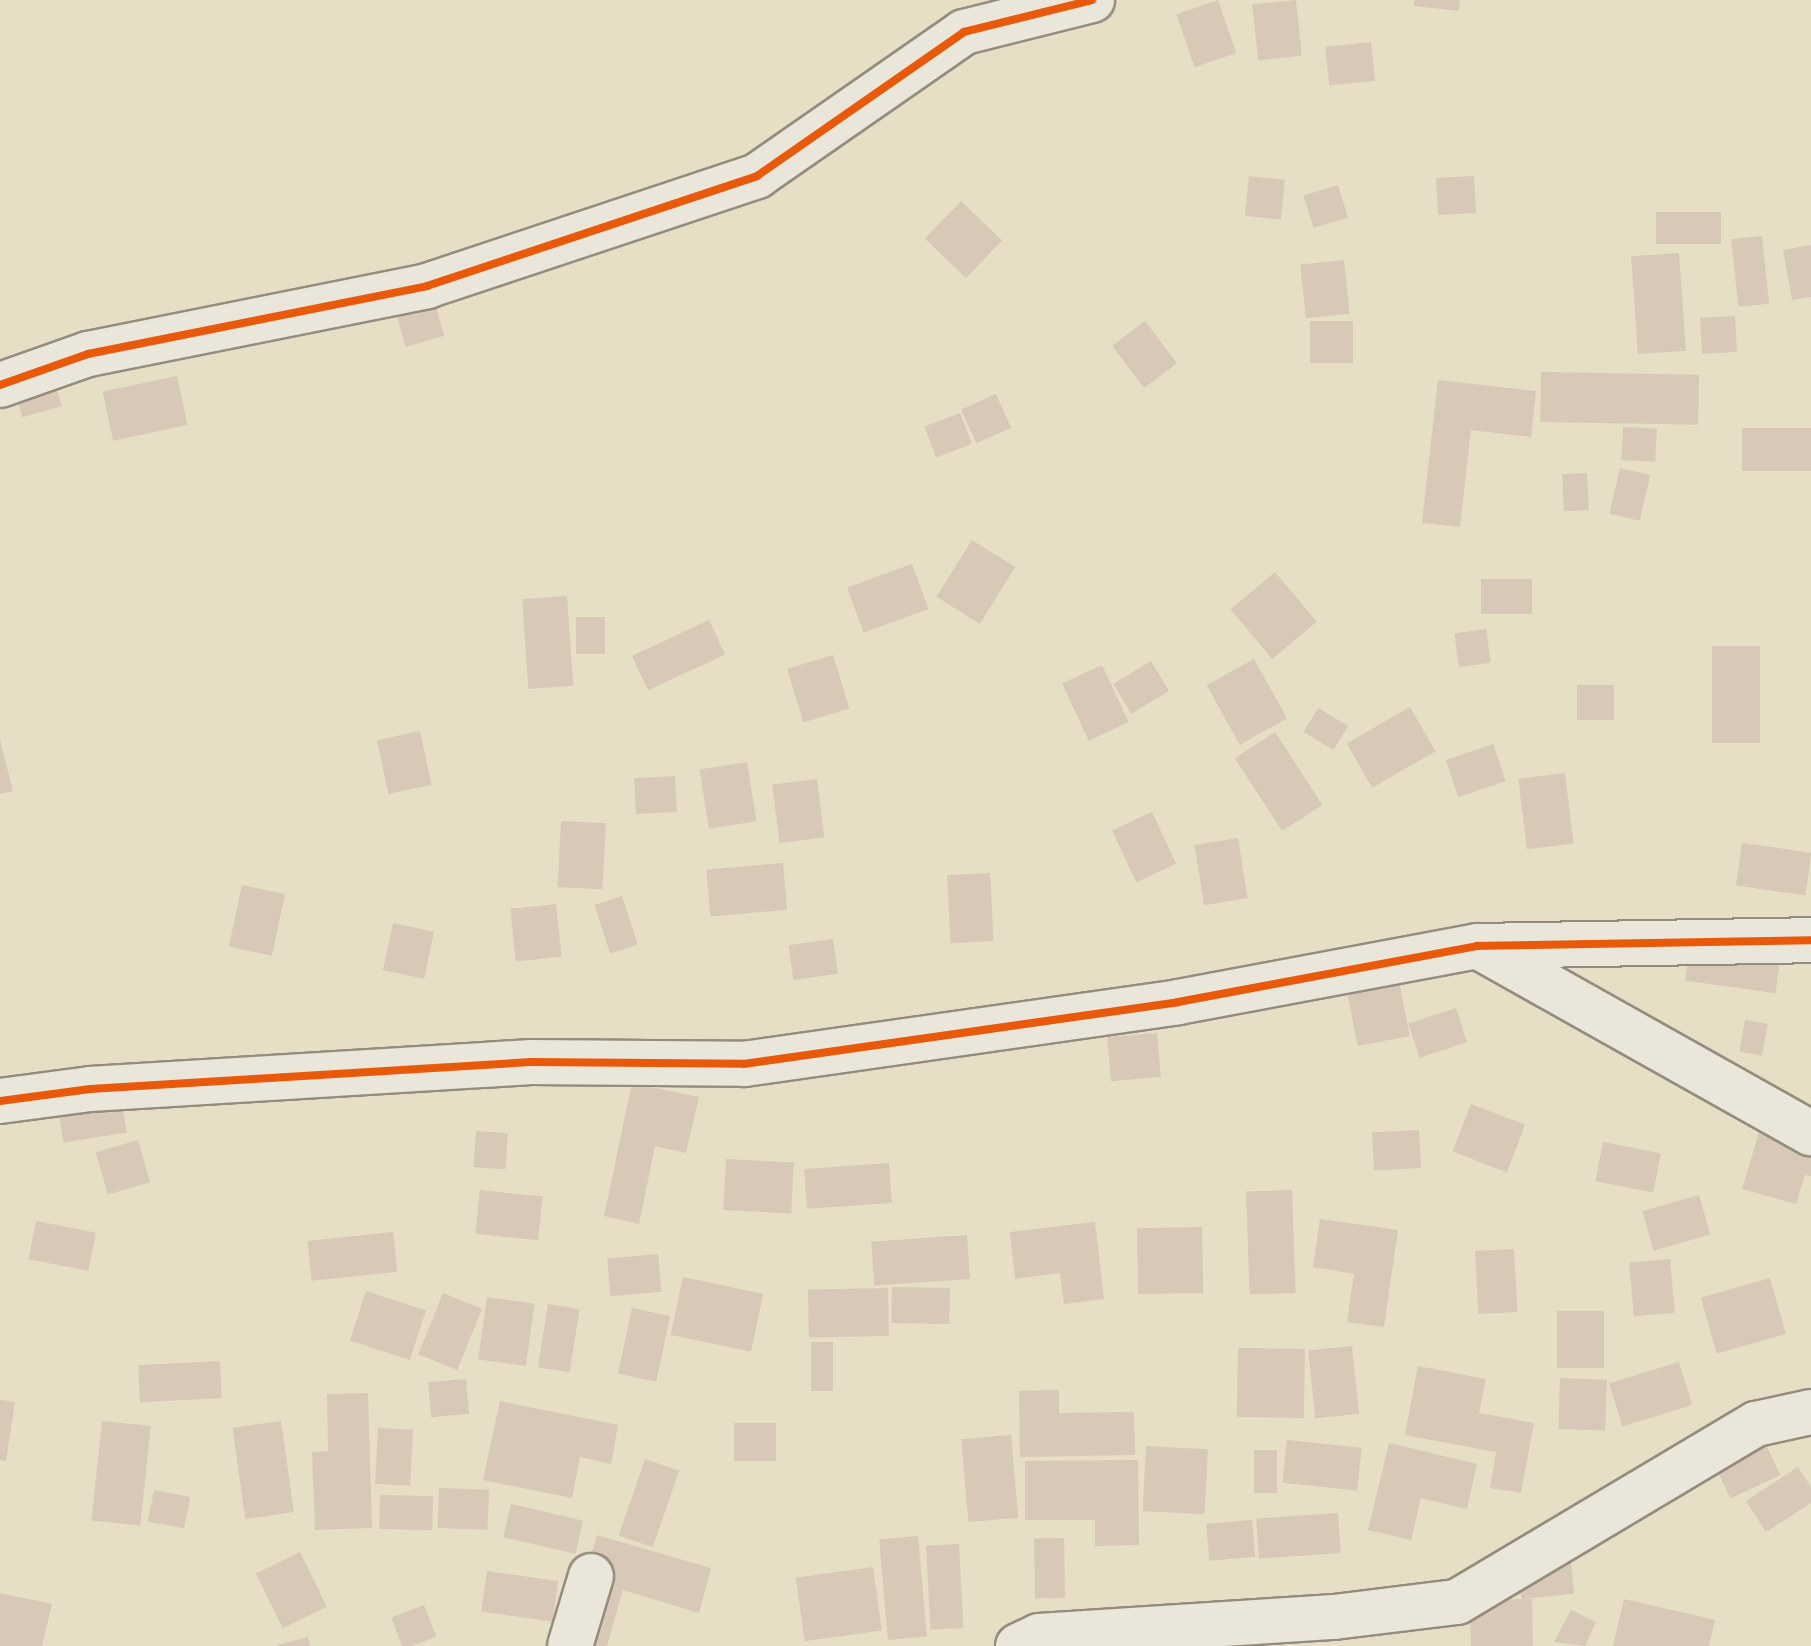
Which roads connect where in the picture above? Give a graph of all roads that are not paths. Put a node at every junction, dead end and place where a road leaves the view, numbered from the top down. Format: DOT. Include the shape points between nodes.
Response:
graph roads {
  1 [pos="1092,0"];
  2 [pos="0,385"];
  3 [pos="1811,940"];
  4 [pos="1477,946"];
  5 [pos="0,1101"];
  6 [pos="1811,1133"];
  7 [pos="1811,1412"];
  8 [pos="591,1576"];
  9 [pos="1383,1629"];
  10 [pos="570,1646"];
  11 [pos="1018,1646"];
  1 -- 2 [label="street" via="964,32 757,176 427,286 88,354"];
  3 -- 4 [label="street"];
  4 -- 5 [label="street" via="1178,1002 744,1064 531,1062 90,1089"];
  4 -- 6 [label="street"];
  7 -- 9 [label="street" via="1756,1424 1457,1602"];
  8 -- 10 [label="street"];
  9 -- 11 [label="street" via="1039,1636"];
}
